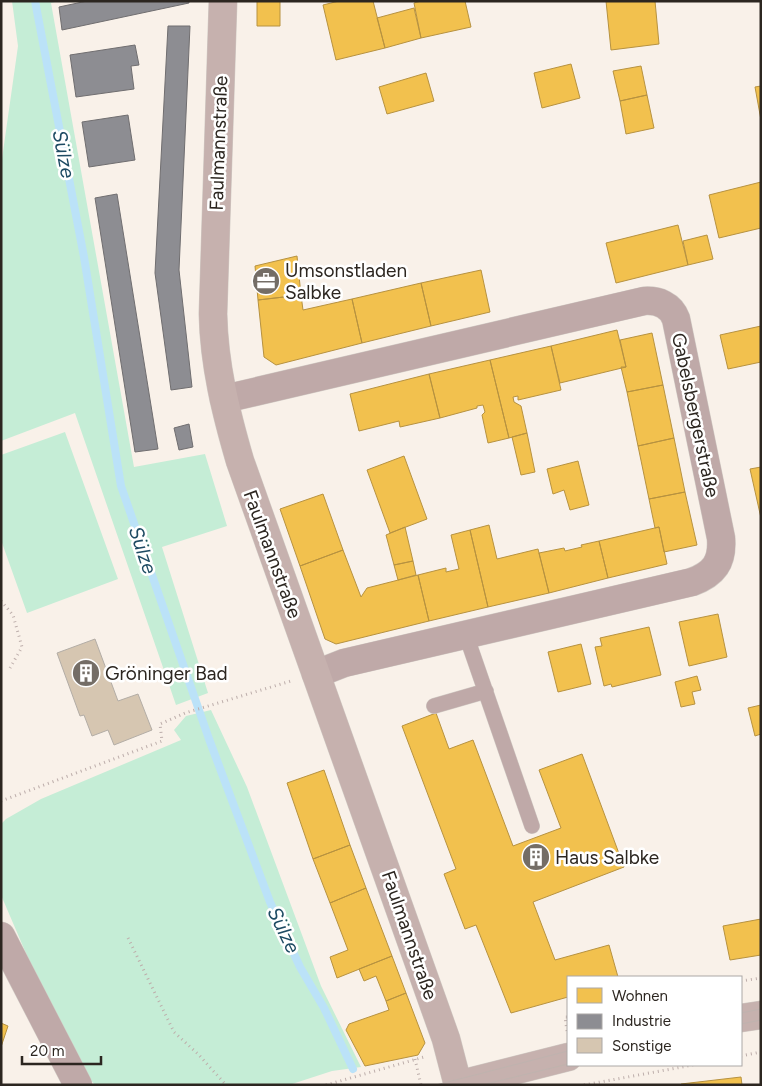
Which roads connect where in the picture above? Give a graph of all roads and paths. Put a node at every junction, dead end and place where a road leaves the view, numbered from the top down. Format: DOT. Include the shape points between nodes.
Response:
graph roads {
  1 [pos="223,1"];
  2 [pos="224,399"];
  3 [pos="1,601"];
  4 [pos="466,635"];
  5 [pos="10,668"];
  6 [pos="316,674"];
  7 [pos="486,691"];
  8 [pos="434,706"];
  9 [pos="1,801"];
  10 [pos="532,826"];
  11 [pos="1,936"];
  12 [pos="128,938"];
  13 [pos="761,978"];
  14 [pos="742,981"];
  15 [pos="761,1015"];
  16 [pos="567,1016"];
  17 [pos="742,1018"];
  18 [pos="567,1036"];
  19 [pos="567,1045"];
  20 [pos="761,1052"];
  21 [pos="430,1056"];
  22 [pos="742,1056"];
  23 [pos="415,1058"];
  24 [pos="688,1066"];
  25 [pos="78,1085"];
  26 [pos="226,1085"];
  27 [pos="326,1085"];
  28 [pos="421,1085"];
  29 [pos="458,1085"];
  30 [pos="584,1085"];
  1 -- 2 [label="main road, Faulmannstraße" via="213,314 216,357"];
  2 -- 4 [label="street, Gabelsbergerstraße" via="644,301 658,302 669,308 677,324 721,538 722,549 717,563 707,576 692,582"];
  2 -- 6 [label="main road, Faulmannstraße" via="240,461"];
  3 -- 5 [label="path" via="14,615 22,647"];
  4 -- 6 [label="street, Gabelsbergerstraße" via="344,663"];
  4 -- 7 [label="lane"];
  6 -- 9 [label="path" via="185,713 160,724 162,741"];
  6 -- 29 [label="main road, Faulmannstraße" via="446,1039"];
  7 -- 8 [label="lane"];
  7 -- 10 [label="lane"];
  11 -- 25 [label="street"];
  12 -- 26 [label="path" via="174,1032"];
  13 -- 14 [label="path"];
  15 -- 17 [label="main road"];
  16 -- 18 [label="path"];
  19 -- 29 [label="main road"];
  20 -- 22 [label="path"];
  21 -- 23 [label="path"];
  23 -- 27 [label="path"];
  23 -- 28 [label="path"];
  24 -- 30 [label="path"];
}
